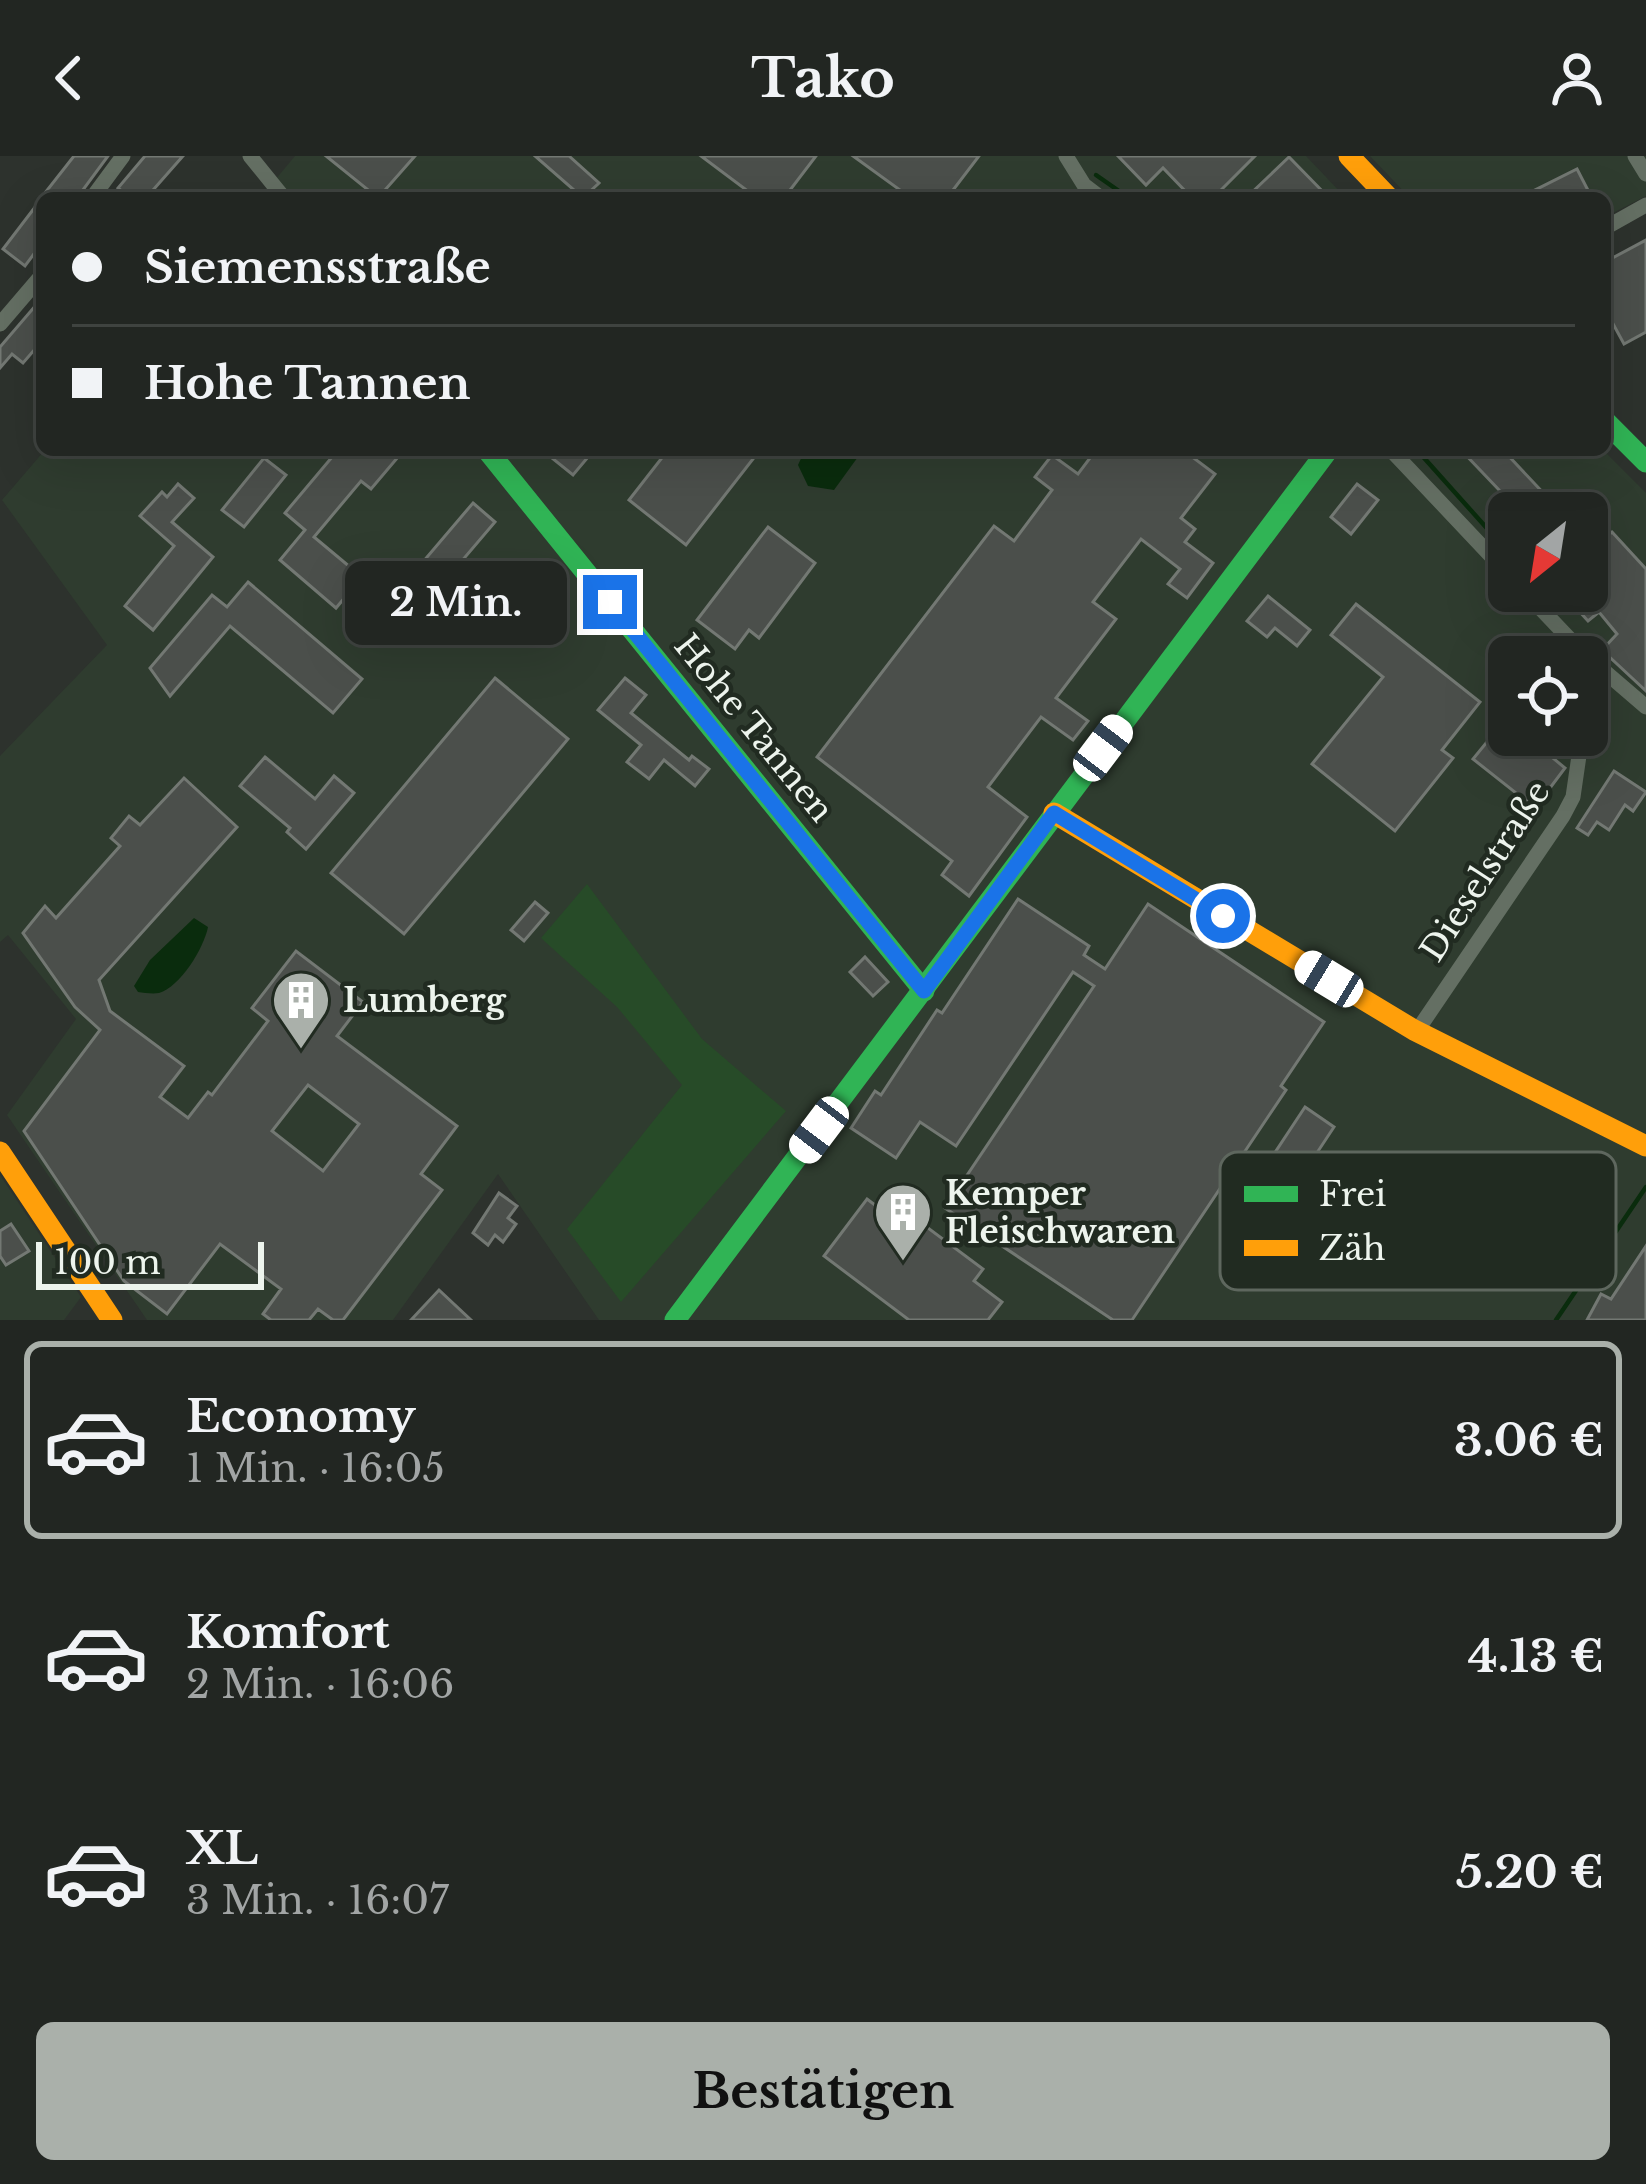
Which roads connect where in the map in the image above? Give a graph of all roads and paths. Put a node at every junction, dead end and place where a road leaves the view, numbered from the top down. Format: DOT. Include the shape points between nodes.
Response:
graph roads {
  1 [pos="123,156"];
  2 [pos="250,156"];
  3 [pos="1066,156"];
  4 [pos="1349,156"];
  5 [pos="1634,156"];
  6 [pos="1646,175"];
  7 [pos="95,192"];
  8 [pos="279,192"];
  9 [pos="1093,192"];
  10 [pos="1383,192"];
  11 [pos="1646,206"];
  12 [pos="1611,225"];
  13 [pos="36,281"];
  14 [pos="0,324"];
  15 [pos="1611,427"];
  16 [pos="492,456"];
  17 [pos="1323,456"];
  18 [pos="1397,456"];
  19 [pos="1646,462"];
  20 [pos="1488,553"];
  21 [pos="1543,612"];
  22 [pos="1565,636"];
  23 [pos="1608,676"];
  24 [pos="1646,707"];
  25 [pos="1579,756"];
  26 [pos="1054,813"];
  27 [pos="924,991"];
  28 [pos="1417,1031"];
  29 [pos="1646,1145"];
  30 [pos="0,1152"];
  31 [pos="112,1320"];
  32 [pos="675,1320"];
  1 -- 7 [label="street"];
  2 -- 8 [label="street"];
  3 -- 9 [label="street"];
  4 -- 10 [label="street"];
  5 -- 6 [label="street"];
  11 -- 12 [label="street"];
  13 -- 14 [label="street"];
  15 -- 19 [label="street"];
  16 -- 27 [label="street, Hohe Tannen"];
  17 -- 26 [label="street"];
  18 -- 20 [label="street"];
  21 -- 22 [label="street"];
  23 -- 24 [label="street"];
  25 -- 28 [label="street, Dieselstraße" via="1563,816"];
  26 -- 27 [label="street"];
  26 -- 28 [label="street"];
  27 -- 32 [label="street"];
  28 -- 29 [label="street"];
  30 -- 31 [label="street"];
}
